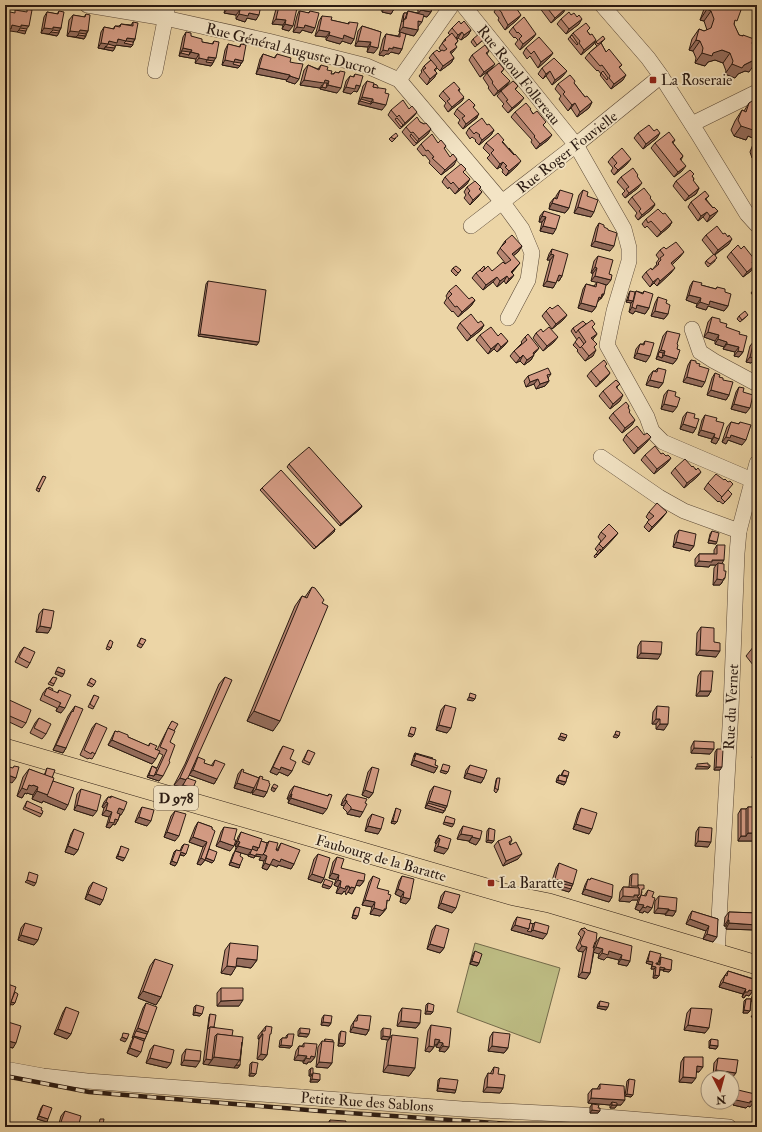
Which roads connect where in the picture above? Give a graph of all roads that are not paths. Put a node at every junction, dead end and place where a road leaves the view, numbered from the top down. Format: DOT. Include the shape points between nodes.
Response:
graph roads {
  1 [pos="87,5"];
  2 [pos="452,5"];
  3 [pos="463,5"];
  4 [pos="602,5"];
  5 [pos="167,12"];
  6 [pos="155,71"];
  7 [pos="661,76"];
  8 [pos="399,80"];
  9 [pos="757,92"];
  10 [pos="692,124"];
  11 [pos="576,145"];
  12 [pos="503,203"];
  13 [pos="757,225"];
  14 [pos="471,226"];
  15 [pos="508,318"];
  16 [pos="692,329"];
  17 [pos="757,384"];
  18 [pos="601,457"];
  19 [pos="757,463"];
  20 [pos="752,480"];
  21 [pos="739,531"];
  22 [pos="5,748"];
  23 [pos="717,954"];
  24 [pos="757,965"];
  25 [pos="5,1068"];
  26 [pos="729,1127"];
  1 -- 5 [label="street, Rue Général Auguste Ducrot"];
  2 -- 8 [label="street"];
  3 -- 11 [label="street, Rue Raoul Follereau"];
  4 -- 7 [label="street"];
  5 -- 6 [label="street"];
  5 -- 8 [label="street, Rue Général Auguste Ducrot" via="367,66"];
  7 -- 10 [label="street"];
  7 -- 11 [label="street, Rue Roger Fouvielle"];
  8 -- 12 [label="street, Rue Général Auguste Ducrot"];
  9 -- 10 [label="street"];
  10 -- 13 [label="street" via="747,214"];
  11 -- 12 [label="street, Rue Roger Fouvielle"];
  11 -- 20 [label="street, Rue Raoul Follereau" via="624,229 629,248 629,261 607,345 647,417 652,431 663,442"];
  12 -- 14 [label="street, Rue Roger Fouvielle"];
  12 -- 15 [label="street, Rue Général Auguste Ducrot" via="522,229 532,253 528,280"];
  16 -- 17 [label="street" via="700,352"];
  18 -- 21 [label="street" via="659,498 684,511"];
  19 -- 20 [label="street, Rue du Vernet"];
  20 -- 21 [label="street, Rue du Vernet"];
  21 -- 23 [label="street, Rue du Vernet" via="732,709"];
  22 -- 23 [label="main road, Faubourg de la Baratte / D 978" via="508,895 549,903"];
  23 -- 24 [label="main road, Faubourg de la Baratte / D 978"];
  25 -- 26 [label="street, Petite Rue des Sablons" via="87,1082"];
}
